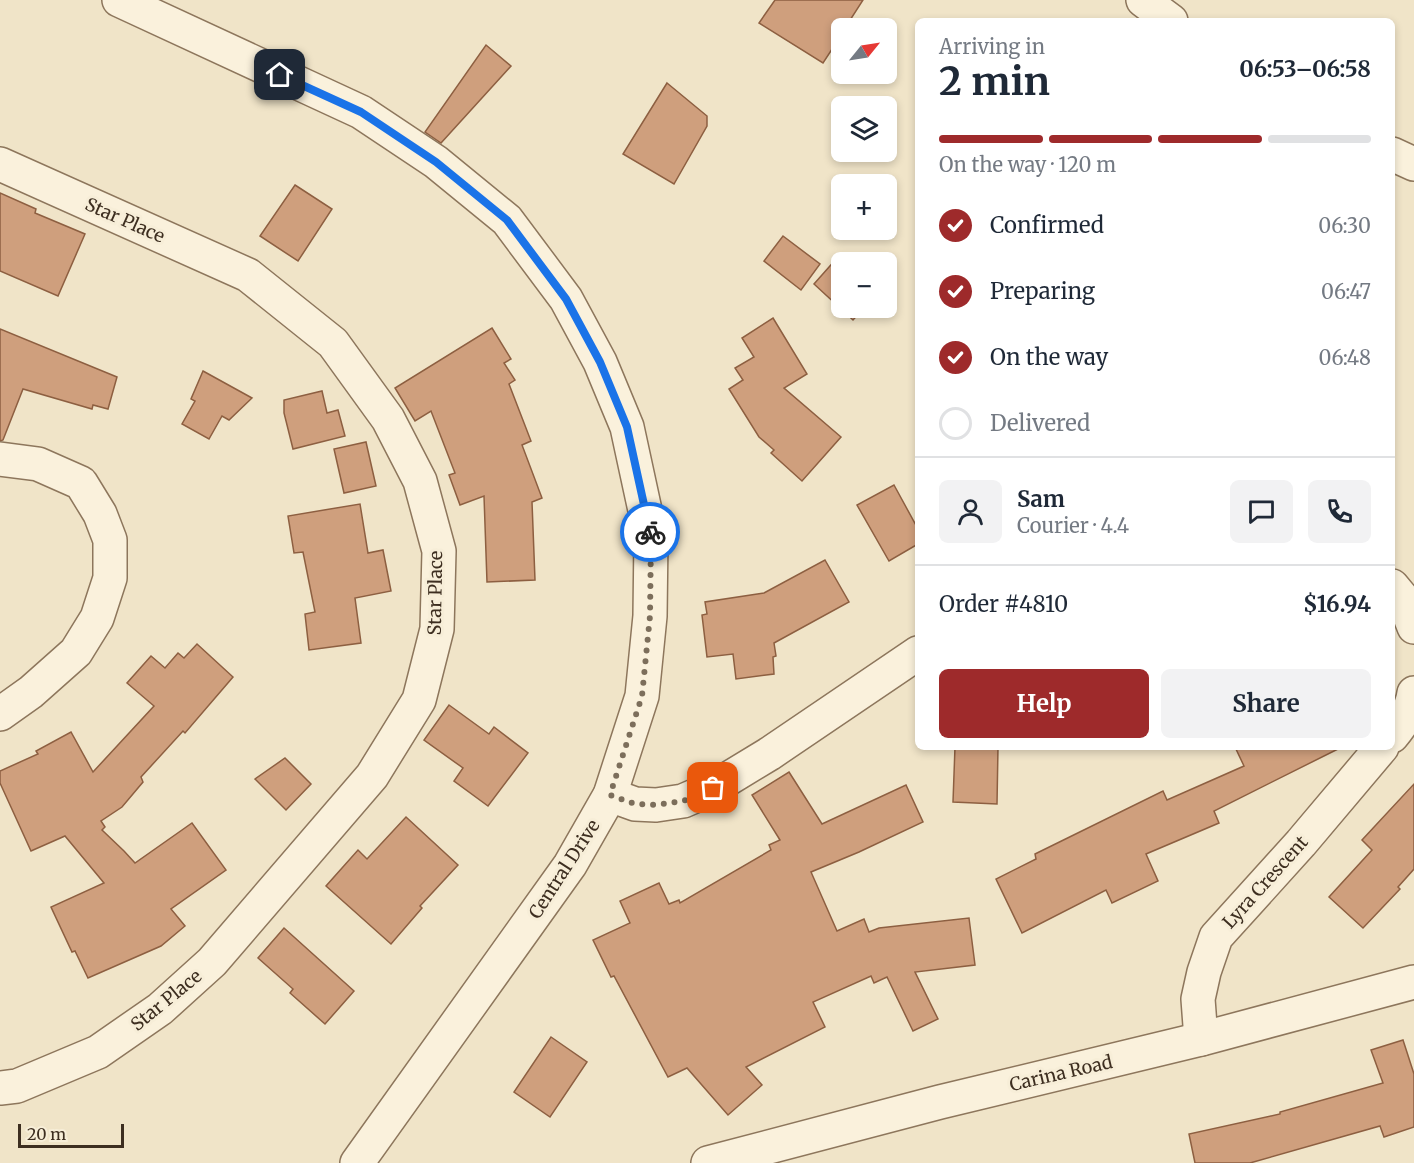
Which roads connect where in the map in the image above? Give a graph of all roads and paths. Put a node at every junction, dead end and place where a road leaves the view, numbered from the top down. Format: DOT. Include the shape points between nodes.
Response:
graph roads {
  1 [pos="119,0"];
  2 [pos="1143,0"];
  3 [pos="1167,18"];
  4 [pos="1395,155"];
  5 [pos="0,164"];
  6 [pos="1414,164"];
  7 [pos="0,459"];
  8 [pos="1395,590"];
  9 [pos="1414,627"];
  10 [pos="915,655"];
  11 [pos="1414,693"];
  12 [pos="0,714"];
  13 [pos="1395,733"];
  14 [pos="1379,750"];
  15 [pos="610,795"];
  16 [pos="1414,982"];
  17 [pos="1201,1039"];
  18 [pos="0,1088"];
  19 [pos="357,1163"];
  20 [pos="708,1163"];
  1 -- 15 [label="street, Central Drive" via="361,112 436,162 507,220 566,299 600,362 627,427 651,538 650,616 642,696"];
  2 -- 3 [label="street"];
  4 -- 6 [label="street"];
  5 -- 18 [label="street, Star Place" via="248,275 333,343 388,418 420,481 439,551 437,629 419,700 372,776 212,962 160,1009 98,1052 17,1086"];
  7 -- 12 [label="street" via="38,464 81,483 110,540 110,578 97,618 76,652"];
  8 -- 9 [label="street"];
  10 -- 15 [label="street" via="713,788 683,801 656,805 635,804"];
  11 -- 13 [label="street"];
  14 -- 17 [label="street, Lyra Crescent" via="1216,937 1198,999"];
  15 -- 19 [label="street, Central Drive" via="570,865"];
  16 -- 17 [label="street, Carina Road"];
  17 -- 20 [label="street, Carina Road"];
}
